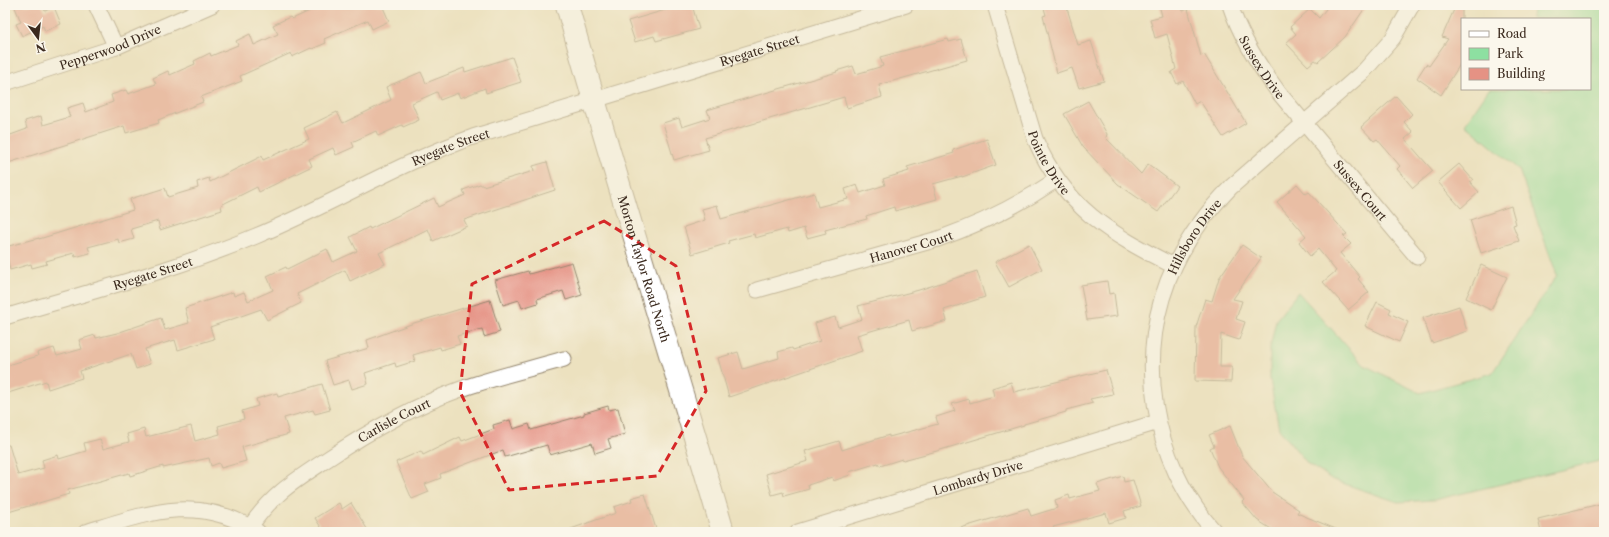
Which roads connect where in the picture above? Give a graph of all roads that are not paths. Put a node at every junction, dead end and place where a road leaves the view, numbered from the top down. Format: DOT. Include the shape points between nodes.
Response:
graph roads {
  1 [pos="96,5"];
  2 [pos="212,5"];
  3 [pos="567,5"];
  4 [pos="906,5"];
  5 [pos="996,5"];
  6 [pos="1230,5"];
  7 [pos="1412,5"];
  8 [pos="116,47"];
  9 [pos="5,83"];
  10 [pos="594,100"];
  11 [pos="1305,123"];
  12 [pos="1056,180"];
  13 [pos="1417,257"];
  14 [pos="1174,266"];
  15 [pos="757,290"];
  16 [pos="5,317"];
  17 [pos="564,359"];
  18 [pos="1158,422"];
  19 [pos="254,530"];
  20 [pos="86,532"];
  21 [pos="723,532"];
  22 [pos="798,532"];
  23 [pos="1215,532"];
  1 -- 8 [label="street"];
  2 -- 8 [label="street, Pepperwood Drive"];
  3 -- 10 [label="street, Morton Taylor Road North"];
  4 -- 10 [label="street, Ryegate Street"];
  5 -- 12 [label="street, Pointe Drive" via="1035,139"];
  6 -- 11 [label="street, Sussex Drive" via="1246,43 1261,69"];
  7 -- 11 [label="street, Hillsboro Drive" via="1381,53"];
  8 -- 9 [label="street, Pepperwood Drive"];
  10 -- 16 [label="street, Ryegate Street" via="454,143 257,236 208,255"];
  10 -- 21 [label="street, Morton Taylor Road North"];
  11 -- 13 [label="street, Sussex Court"];
  11 -- 14 [label="street, Hillsboro Drive" via="1216,202 1191,235"];
  12 -- 14 [label="street, Pointe Drive" via="1074,202 1103,225 1137,248"];
  12 -- 15 [label="street, Hanover Court" via="1011,208 963,230"];
  14 -- 18 [label="street, Hillsboro Drive" via="1162,298 1154,340 1152,382"];
  17 -- 19 [label="street, Carlisle Court" via="462,389 395,418 347,446 282,490 264,508"];
  18 -- 22 [label="street, Lombardy Drive"];
  18 -- 23 [label="street, Hillsboro Drive" via="1180,482"];
  19 -- 20 [label="street" via="230,518 210,512 163,510"];
}
